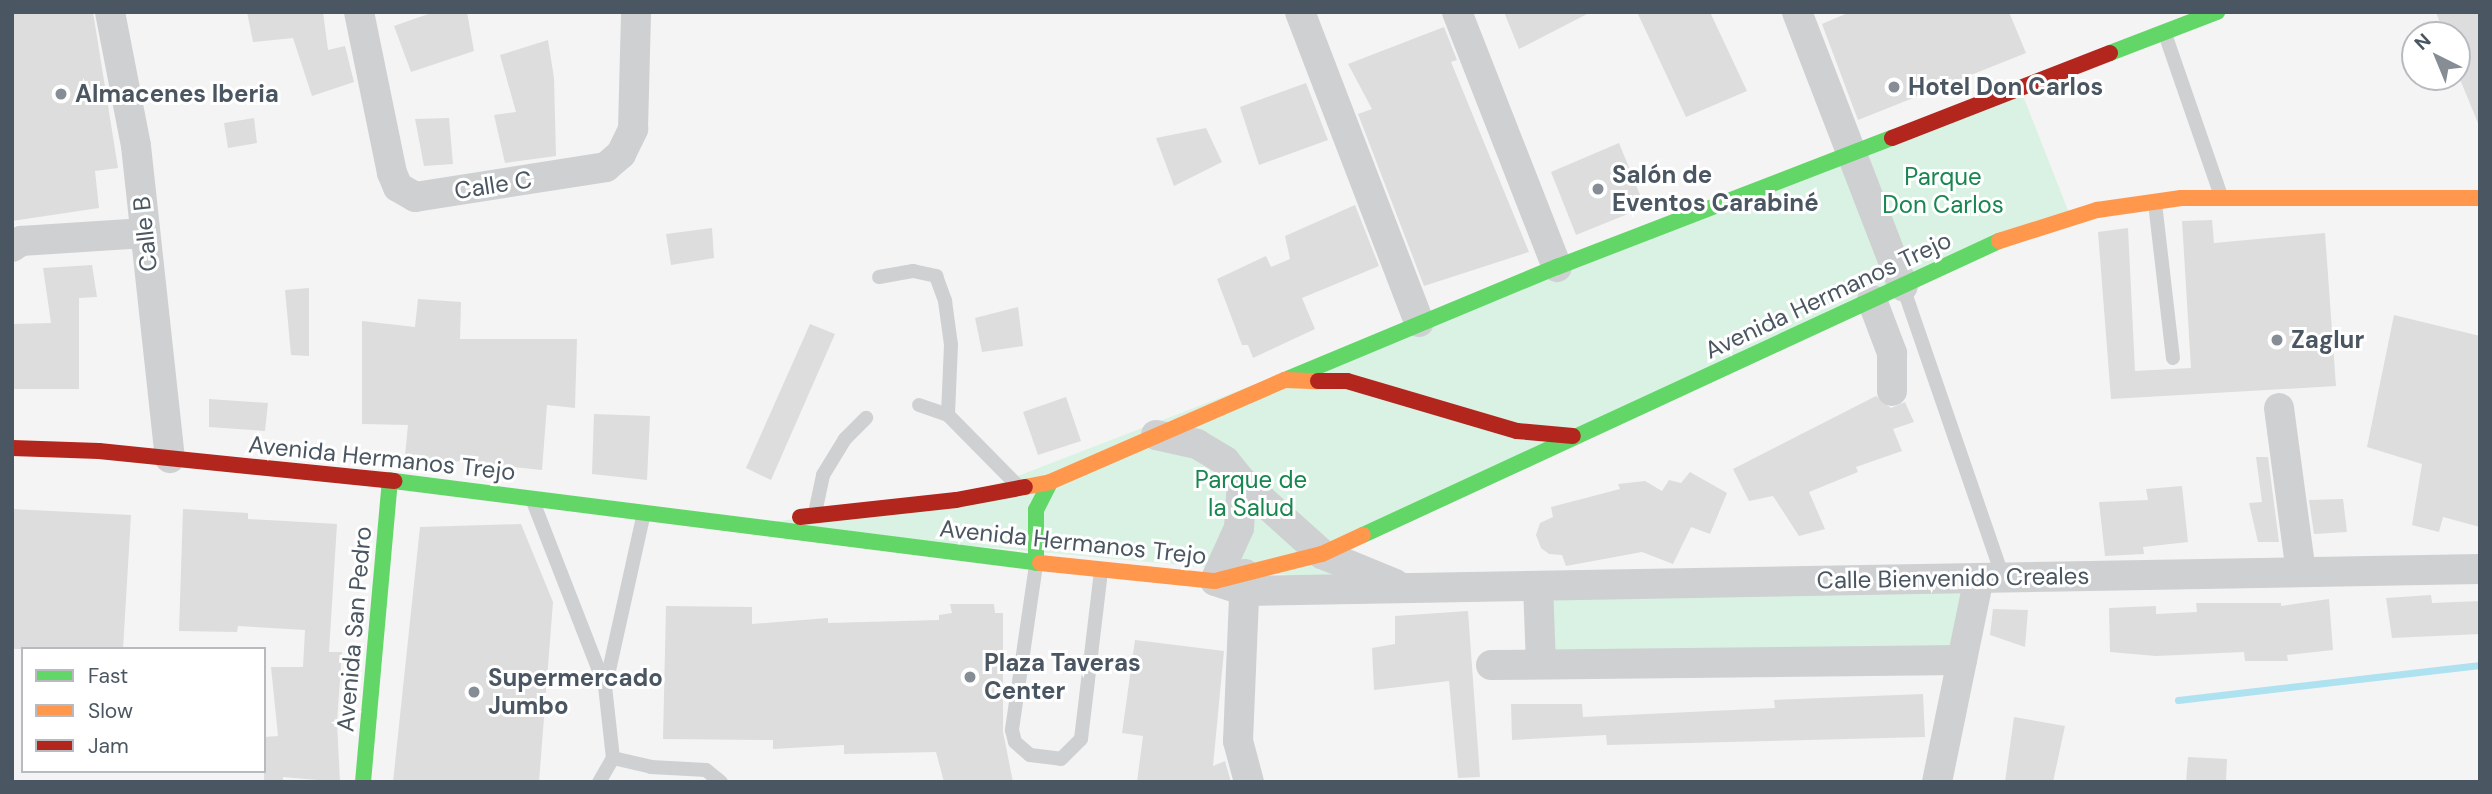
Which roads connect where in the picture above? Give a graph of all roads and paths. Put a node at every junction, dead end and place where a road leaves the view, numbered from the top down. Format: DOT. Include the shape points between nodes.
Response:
graph roads {
  1 [pos="110,12"];
  2 [pos="359,12"];
  3 [pos="636,12"];
  4 [pos="1300,12"];
  5 [pos="1457,12"];
  6 [pos="1797,12"];
  7 [pos="2217,12"];
  8 [pos="2165,33"];
  9 [pos="1851,153"];
  10 [pos="2222,198"];
  11 [pos="2480,198"];
  12 [pos="2155,202"];
  13 [pos="145,233"];
  14 [pos="12,247"];
  15 [pos="1557,267"];
  16 [pos="879,277"];
  17 [pos="1903,286"];
  18 [pos="1872,300"];
  19 [pos="1419,323"];
  20 [pos="2173,358"];
  21 [pos="1285,380"];
  22 [pos="1892,391"];
  23 [pos="919,405"];
  24 [pos="2279,408"];
  25 [pos="947,415"];
  26 [pos="866,418"];
  27 [pos="1156,435"];
  28 [pos="1577,436"];
  29 [pos="12,449"];
  30 [pos="170,458"];
  31 [pos="390,480"];
  32 [pos="1050,482"];
  33 [pos="1242,482"];
  34 [pos="1021,488"];
  35 [pos="532,498"];
  36 [pos="644,512"];
  37 [pos="814,515"];
  38 [pos="746,525"];
  39 [pos="1322,554"];
  40 [pos="1036,563"];
  41 [pos="2480,569"];
  42 [pos="1101,570"];
  43 [pos="2301,572"];
  44 [pos="1991,577"];
  45 [pos="1215,581"];
  46 [pos="1246,583"];
  47 [pos="1538,586"];
  48 [pos="1427,589"];
  49 [pos="1962,660"];
  50 [pos="1491,664"];
  51 [pos="1541,664"];
  52 [pos="605,686"];
  53 [pos="613,758"];
  54 [pos="363,782"];
  55 [pos="599,782"];
  56 [pos="721,782"];
  57 [pos="1249,782"];
  58 [pos="1937,782"];
  1 -- 13 [label="street, Calle B" via="135,146"];
  2 -- 3 [label="street, Calle C" via="392,173 398,187 415,197 606,167 621,154 633,130"];
  4 -- 19 [label="street"];
  5 -- 15 [label="street"];
  6 -- 9 [label="street"];
  7 -- 8 [label="main road"];
  8 -- 9 [label="main road"];
  8 -- 10 [label="lane"];
  9 -- 15 [label="main road"];
  9 -- 17 [label="street"];
  10 -- 11 [label="main road, Avenida Hermanos Trejo"];
  10 -- 12 [label="main road, Avenida Hermanos Trejo"];
  12 -- 17 [label="main road, Avenida Hermanos Trejo" via="2097,210 2003,239"];
  12 -- 20 [label="lane"];
  13 -- 14 [label="street" via="21,241"];
  13 -- 30 [label="street, Calle B"];
  15 -- 19 [label="main road"];
  16 -- 25 [label="lane" via="913,271 936,276 946,301 951,345"];
  17 -- 18 [label="main road, Avenida Hermanos Trejo"];
  17 -- 44 [label="lane"];
  18 -- 22 [label="street" via="1892,353"];
  18 -- 28 [label="main road, Avenida Hermanos Trejo"];
  19 -- 21 [label="main road"];
  21 -- 27 [label="main road, Avenida Hermanos Trejo"];
  21 -- 28 [label="main road, Avenida Hermanos Trejo" via="1347,381 1517,431"];
  23 -- 25 [label="lane"];
  24 -- 43 [label="street"];
  25 -- 34 [label="lane"];
  26 -- 37 [label="lane" via="845,439 823,475"];
  27 -- 32 [label="main road, Avenida Hermanos Trejo"];
  27 -- 33 [label="street, Calle Bienvenido Creales" via="1197,444 1225,461"];
  28 -- 39 [label="main road, Avenida Hermanos Trejo"];
  29 -- 30 [label="main road, Avenida Hermanos Trejo"];
  30 -- 31 [label="main road, Avenida Hermanos Trejo"];
  31 -- 35 [label="main road, Avenida Hermanos Trejo"];
  31 -- 54 [label="main road, Avenida San Pedro"];
  32 -- 34 [label="main road, Avenida Hermanos Trejo"];
  32 -- 40 [label="main road" via="1036,510"];
  33 -- 39 [label="street, Calle Bienvenido Creales"];
  33 -- 45 [label="street" via="1239,528"];
  34 -- 37 [label="main road, Avenida Hermanos Trejo" via="943,502"];
  35 -- 36 [label="main road, Avenida Hermanos Trejo"];
  35 -- 52 [label="lane"];
  36 -- 38 [label="main road, Avenida Hermanos Trejo"];
  36 -- 52 [label="lane"];
  37 -- 38 [label="main road, Avenida Hermanos Trejo"];
  38 -- 40 [label="main road, Avenida Hermanos Trejo"];
  39 -- 46 [label="main road, Avenida Hermanos Trejo"];
  39 -- 48 [label="street, Calle Bienvenido Creales" via="1398,584"];
  40 -- 42 [label="main road, Avenida Hermanos Trejo"];
  40 -- 42 [label="lane" via="1012,730 1023,751 1061,759 1080,740"];
  41 -- 43 [label="street, Calle Bienvenido Creales"];
  42 -- 45 [label="main road, Avenida Hermanos Trejo"];
  43 -- 44 [label="street, Calle Bienvenido Creales"];
  44 -- 47 [label="street, Calle Bienvenido Creales"];
  44 -- 49 [label="street"];
  45 -- 46 [label="street, Calle Bienvenido Creales"];
  46 -- 48 [label="street, Calle Bienvenido Creales"];
  46 -- 57 [label="street" via="1238,741"];
  47 -- 48 [label="street, Calle Bienvenido Creales"];
  47 -- 51 [label="street"];
  49 -- 51 [label="street"];
  49 -- 58 [label="street"];
  50 -- 51 [label="street"];
  52 -- 53 [label="lane"];
  53 -- 55 [label="lane"];
  53 -- 56 [label="lane" via="651,767 706,770"];
}
